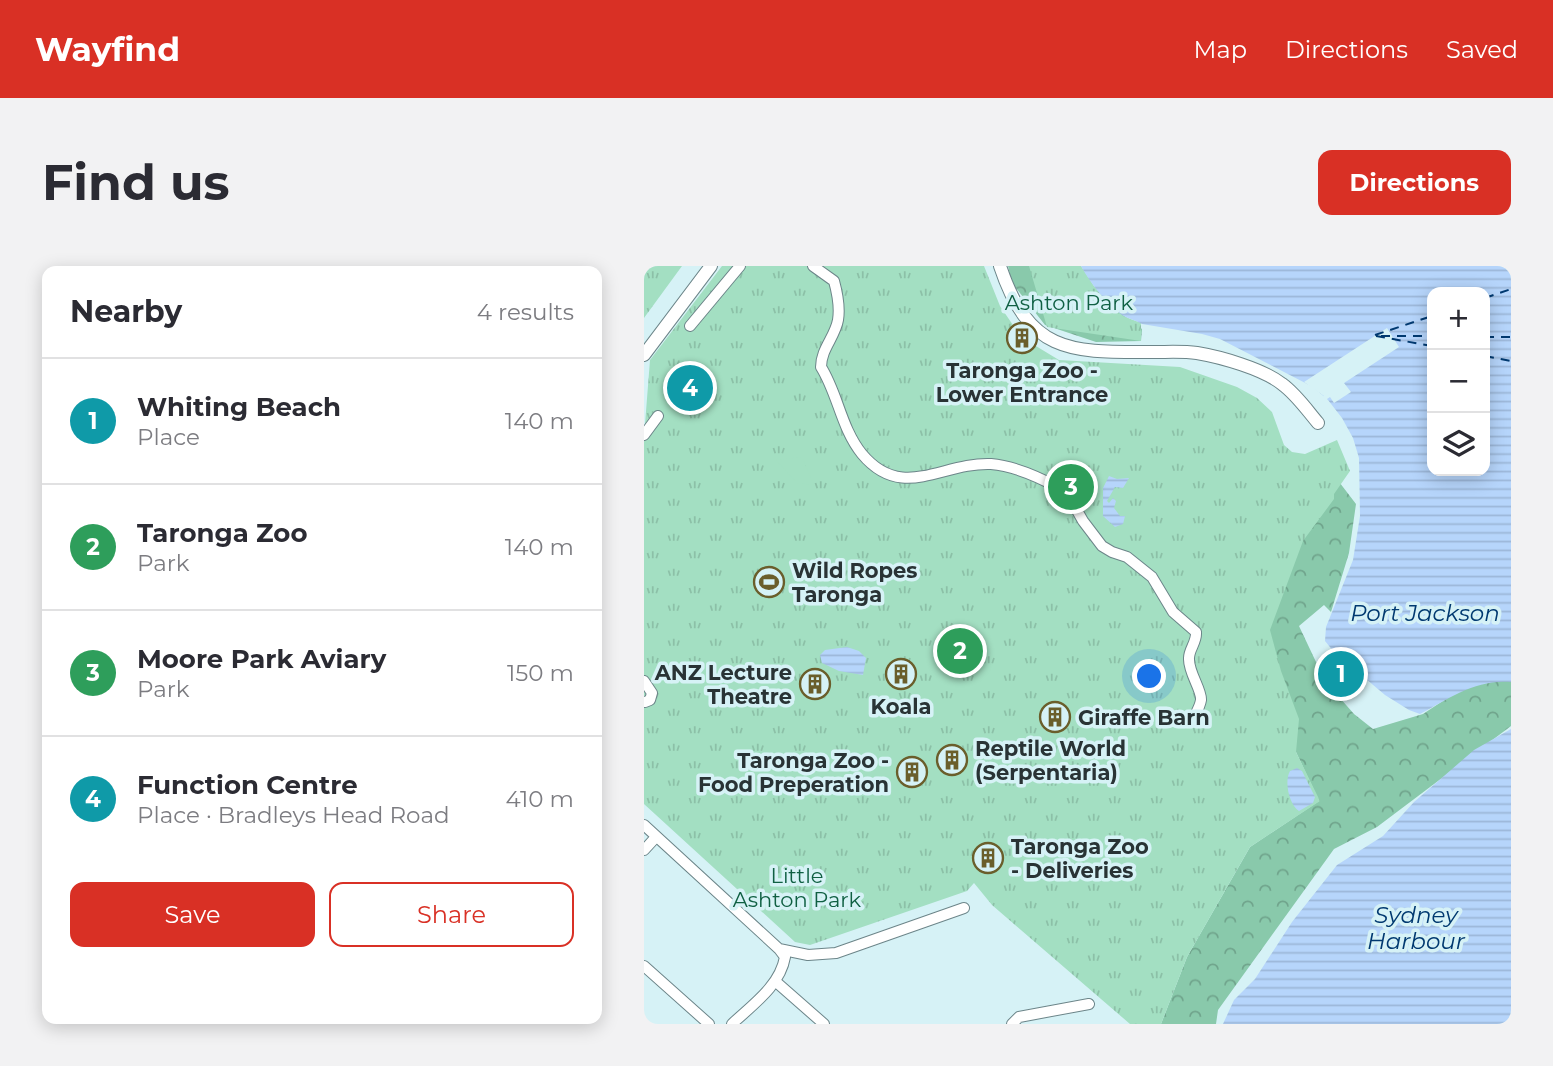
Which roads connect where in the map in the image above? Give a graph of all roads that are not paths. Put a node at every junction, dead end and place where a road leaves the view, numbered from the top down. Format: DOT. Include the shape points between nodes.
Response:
graph roads {
  1 [pos="710,266"];
  2 [pos="740,266"];
  3 [pos="813,266"];
  4 [pos="1000,266"];
  5 [pos="690,326"];
  6 [pos="644,355"];
  7 [pos="658,416"];
  8 [pos="1318,423"];
  9 [pos="644,435"];
  10 [pos="1061,489"];
  11 [pos="1070,498"];
  12 [pos="644,681"];
  13 [pos="644,690"];
  14 [pos="1192,721"];
  15 [pos="649,833"];
  16 [pos="644,850"];
  17 [pos="964,908"];
  18 [pos="779,949"];
  19 [pos="644,966"];
  20 [pos="775,981"];
  21 [pos="1089,1004"];
  22 [pos="709,1024"];
  23 [pos="732,1024"];
  24 [pos="824,1024"];
  25 [pos="1012,1024"];
  1 -- 6 [label="main road"];
  2 -- 5 [label="street"];
  3 -- 10 [label="street" via="834,281 838,311 821,367 850,435 876,467 905,479 967,465 995,464"];
  4 -- 8 [label="main road" via="1026,316 1057,344 1092,352 1184,352 1219,358 1282,383"];
  7 -- 9 [label="street"];
  11 -- 14 [label="street" via="1102,546 1127,557 1152,577 1173,612 1196,632 1189,657 1201,700"];
  12 -- 13 [label="street" via="652,693 645,702"];
  15 -- 16 [label="street"];
  15 -- 18 [label="street"];
  17 -- 18 [label="street" via="836,953 808,955"];
  18 -- 20 [label="street" via="785,957"];
  19 -- 22 [label="street"];
  20 -- 23 [label="street"];
  20 -- 24 [label="street"];
  21 -- 25 [label="street" via="1019,1017"];
}
